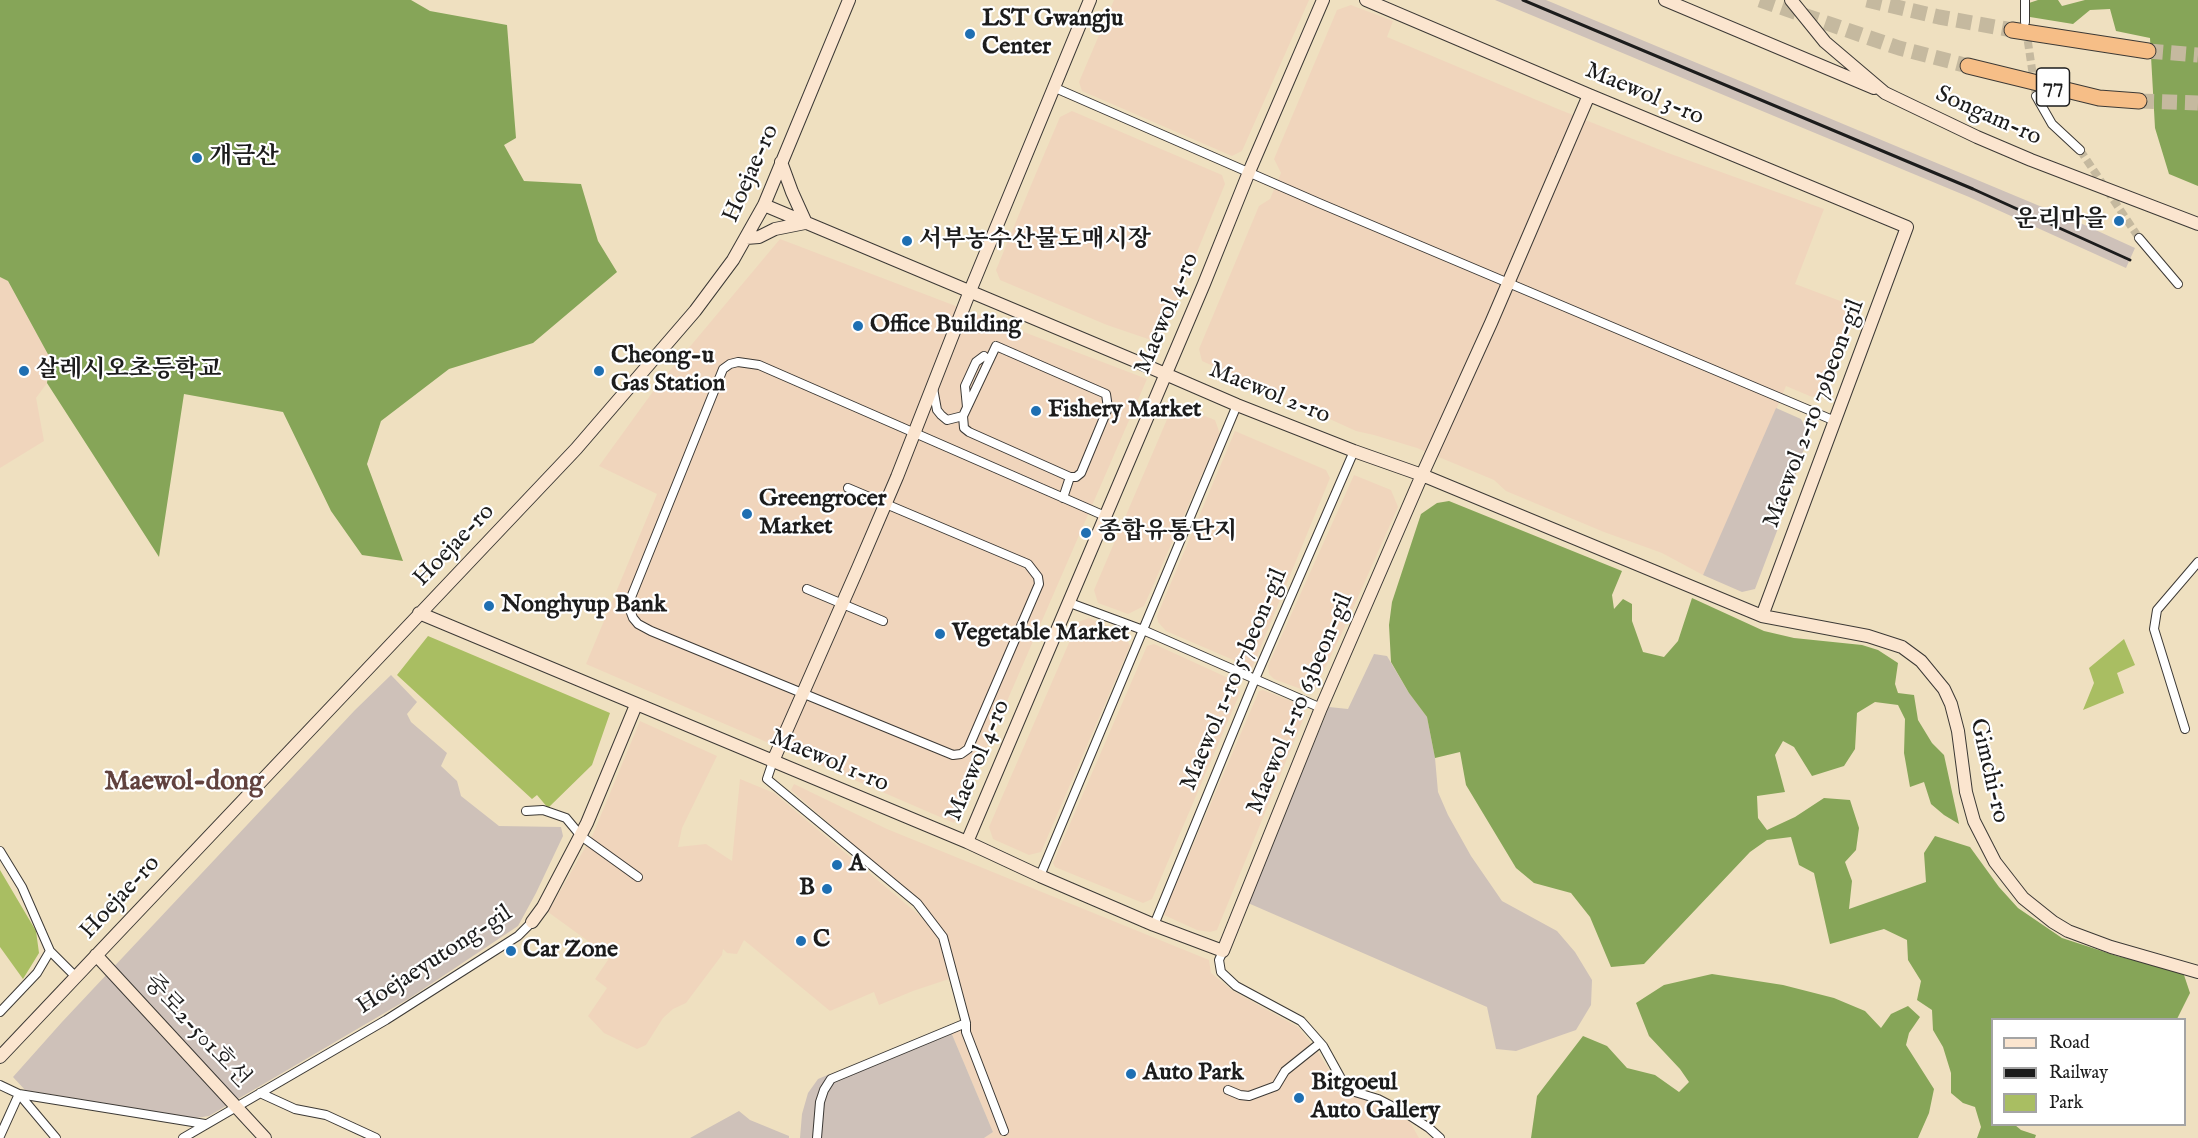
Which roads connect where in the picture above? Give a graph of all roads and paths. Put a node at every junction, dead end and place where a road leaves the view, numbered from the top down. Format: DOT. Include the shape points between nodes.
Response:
graph roads {
  1 [pos="849,0"];
  2 [pos="1090,0"];
  3 [pos="1323,0"];
  4 [pos="1366,0"];
  5 [pos="1665,0"];
  6 [pos="1791,0"];
  7 [pos="2025,0"];
  8 [pos="2019,26"];
  9 [pos="2148,51"];
  10 [pos="1968,66"];
  11 [pos="1053,87"];
  12 [pos="1885,93"];
  13 [pos="1588,95"];
  14 [pos="2036,96"];
  15 [pos="2139,101"];
  16 [pos="2080,150"];
  17 [pos="781,162"];
  18 [pos="1248,172"];
  19 [pos="764,205"];
  20 [pos="806,223"];
  21 [pos="2198,224"];
  22 [pos="1907,227"];
  23 [pos="746,238"];
  24 [pos="2139,238"];
  25 [pos="1508,282"];
  26 [pos="2178,284"];
  27 [pos="970,291"];
  28 [pos="984,357"];
  29 [pos="1165,374"];
  30 [pos="933,387"];
  31 [pos="1237,405"];
  32 [pos="965,413"];
  33 [pos="1835,421"];
  34 [pos="915,434"];
  35 [pos="1354,451"];
  36 [pos="1422,475"];
  37 [pos="1070,477"];
  38 [pos="848,488"];
  39 [pos="1063,498"];
  40 [pos="885,504"];
  41 [pos="1105,516"];
  42 [pos="2198,562"];
  43 [pos="807,589"];
  44 [pos="1070,603"];
  45 [pos="843,604"];
  46 [pos="419,613"];
  47 [pos="1762,616"];
  48 [pos="883,621"];
  49 [pos="1143,630"];
  50 [pos="1255,679"];
  51 [pos="803,695"];
  52 [pos="636,705"];
  53 [pos="1321,708"];
  54 [pos="2185,729"];
  55 [pos="773,760"];
  56 [pos="526,811"];
  57 [pos="580,836"];
  58 [pos="967,842"];
  59 [pos="0,851"];
  60 [pos="1040,876"];
  61 [pos="638,877"];
  62 [pos="532,922"];
  63 [pos="1154,925"];
  64 [pos="50,951"];
  65 [pos="1222,951"];
  66 [pos="96,955"];
  67 [pos="2198,972"];
  68 [pos="76,977"];
  69 [pos="0,1012"];
  70 [pos="966,1023"];
  71 [pos="1320,1043"];
  72 [pos="0,1057"];
  73 [pos="0,1085"];
  74 [pos="1228,1090"];
  75 [pos="260,1093"];
  76 [pos="19,1094"];
  77 [pos="236,1107"];
  78 [pos="205,1124"];
  79 [pos="1004,1131"];
  80 [pos="0,1136"];
  81 [pos="56,1138"];
  82 [pos="183,1138"];
  83 [pos="265,1138"];
  84 [pos="376,1138"];
  85 [pos="817,1138"];
  86 [pos="1440,1138"];
  1 -- 17 [label="street, Hoejae-ro"];
  2 -- 11 [label="street"];
  3 -- 18 [label="street, Maewol 4-ro"];
  4 -- 13 [label="street, Maewol 3-ro"];
  5 -- 12 [label="street"];
  6 -- 12 [label="street, Songam-ro" via="1825,42"];
  7 -- 8 [label="street"];
  8 -- 9 [label="highway, 77"];
  10 -- 15 [label="highway, 77" via="2099,98"];
  11 -- 18 [label="street"];
  11 -- 27 [label="street"];
  12 -- 21 [label="street, Songam-ro" via="2031,160"];
  13 -- 22 [label="street, Maewol 3-ro"];
  13 -- 25 [label="street, Maewol 1-ro 63beon-gil"];
  14 -- 16 [label="street" via="2052,124"];
  17 -- 19 [label="street, Hoejae-ro"];
  17 -- 20 [label="street"];
  18 -- 25 [label="street"];
  18 -- 29 [label="street, Maewol 4-ro"];
  19 -- 20 [label="street, Maewol 2-ro"];
  19 -- 23 [label="street, Hoejae-ro"];
  20 -- 23 [label="street"];
  20 -- 27 [label="street, Maewol 2-ro"];
  22 -- 33 [label="street, Maewol 2-ro 79beon-gil"];
  23 -- 46 [label="street, Hoejae-ro" via="720,279 670,342 576,448"];
  24 -- 26 [label="street"];
  25 -- 33 [label="street"];
  25 -- 36 [label="street, Maewol 1-ro 63beon-gil"];
  27 -- 29 [label="street, Maewol 2-ro"];
  27 -- 30 [label="street"];
  28 -- 32 [label="street" via="976,363 965,386"];
  29 -- 31 [label="street, Maewol 2-ro"];
  29 -- 41 [label="street, Maewol 4-ro"];
  30 -- 32 [label="street" via="937,410 947,420"];
  30 -- 34 [label="street"];
  31 -- 35 [label="street, Maewol 2-ro"];
  31 -- 49 [label="street"];
  32 -- 37 [label="street" via="964,428 969,432"];
  32 -- 37 [label="street" via="996,346 1106,394 1108,408 1081,474"];
  33 -- 47 [label="street, Maewol 2-ro 79beon-gil"];
  34 -- 39 [label="street"];
  34 -- 40 [label="street"];
  34 -- 51 [label="street" via="759,365 730,364 718,378 630,600 630,610 638,624 651,631"];
  35 -- 36 [label="street, Maewol 2-ro"];
  35 -- 50 [label="street, Maewol 1-ro 57beon-gil"];
  36 -- 47 [label="street, Maewol 2-ro"];
  36 -- 53 [label="street, Maewol 1-ro 63beon-gil"];
  37 -- 39 [label="street"];
  38 -- 40 [label="street"];
  39 -- 41 [label="street"];
  40 -- 45 [label="street"];
  40 -- 51 [label="street" via="1028,564 1039,584 968,749 961,754 946,754"];
  41 -- 44 [label="street, Maewol 4-ro"];
  42 -- 54 [label="street" via="2157,610 2154,629"];
  43 -- 45 [label="street"];
  44 -- 49 [label="street"];
  44 -- 58 [label="street, Maewol 4-ro"];
  45 -- 48 [label="street"];
  45 -- 51 [label="street"];
  46 -- 52 [label="street, Maewol 1-ro"];
  46 -- 66 [label="street, Hoejae-ro"];
  47 -- 67 [label="street, Gimchi-ro" via="1868,636 1902,647 1921,661 1951,704 1974,821 1995,862 2023,898 2068,931"];
  49 -- 50 [label="street"];
  49 -- 60 [label="street"];
  50 -- 53 [label="street"];
  50 -- 63 [label="street, Maewol 1-ro 57beon-gil"];
  51 -- 55 [label="street"];
  52 -- 55 [label="street, Maewol 1-ro"];
  52 -- 57 [label="street, Hoejaeyutong-gil"];
  53 -- 65 [label="street, Maewol 1-ro 63beon-gil"];
  55 -- 58 [label="street, Maewol 1-ro"];
  55 -- 70 [label="street" via="767,779 929,917 946,943"];
  56 -- 57 [label="street" via="543,810 566,818"];
  57 -- 61 [label="street"];
  57 -- 62 [label="street, Hoejaeyutong-gil"];
  58 -- 60 [label="street, Maewol 1-ro"];
  59 -- 64 [label="street" via="22,887"];
  60 -- 63 [label="street, Maewol 1-ro"];
  62 -- 75 [label="street, Hoejaeyutong-gil" via="518,936 386,1020"];
  63 -- 65 [label="street, Maewol 1-ro"];
  64 -- 68 [label="street"];
  64 -- 69 [label="street" via="37,973"];
  65 -- 71 [label="street" via="1219,966 1228,980 1301,1021"];
  66 -- 68 [label="street, Hoejae-ro"];
  66 -- 77 [label="street, 중로2-501호선"];
  68 -- 72 [label="street, Hoejae-ro"];
  70 -- 79 [label="street"];
  70 -- 85 [label="street" via="831,1080 820,1102"];
  71 -- 74 [label="street" via="1285,1071 1276,1086 1249,1096"];
  71 -- 86 [label="street" via="1349,1089 1409,1115"];
  73 -- 76 [label="street"];
  75 -- 77 [label="street, Hoejaeyutong-gil"];
  75 -- 84 [label="street" via="295,1110 326,1115"];
  76 -- 78 [label="street"];
  76 -- 80 [label="street"];
  76 -- 81 [label="street"];
  77 -- 78 [label="street, Hoejaeyutong-gil"];
  77 -- 83 [label="street, 중로2-501호선"];
  78 -- 82 [label="street, Hoejaeyutong-gil"];
}
